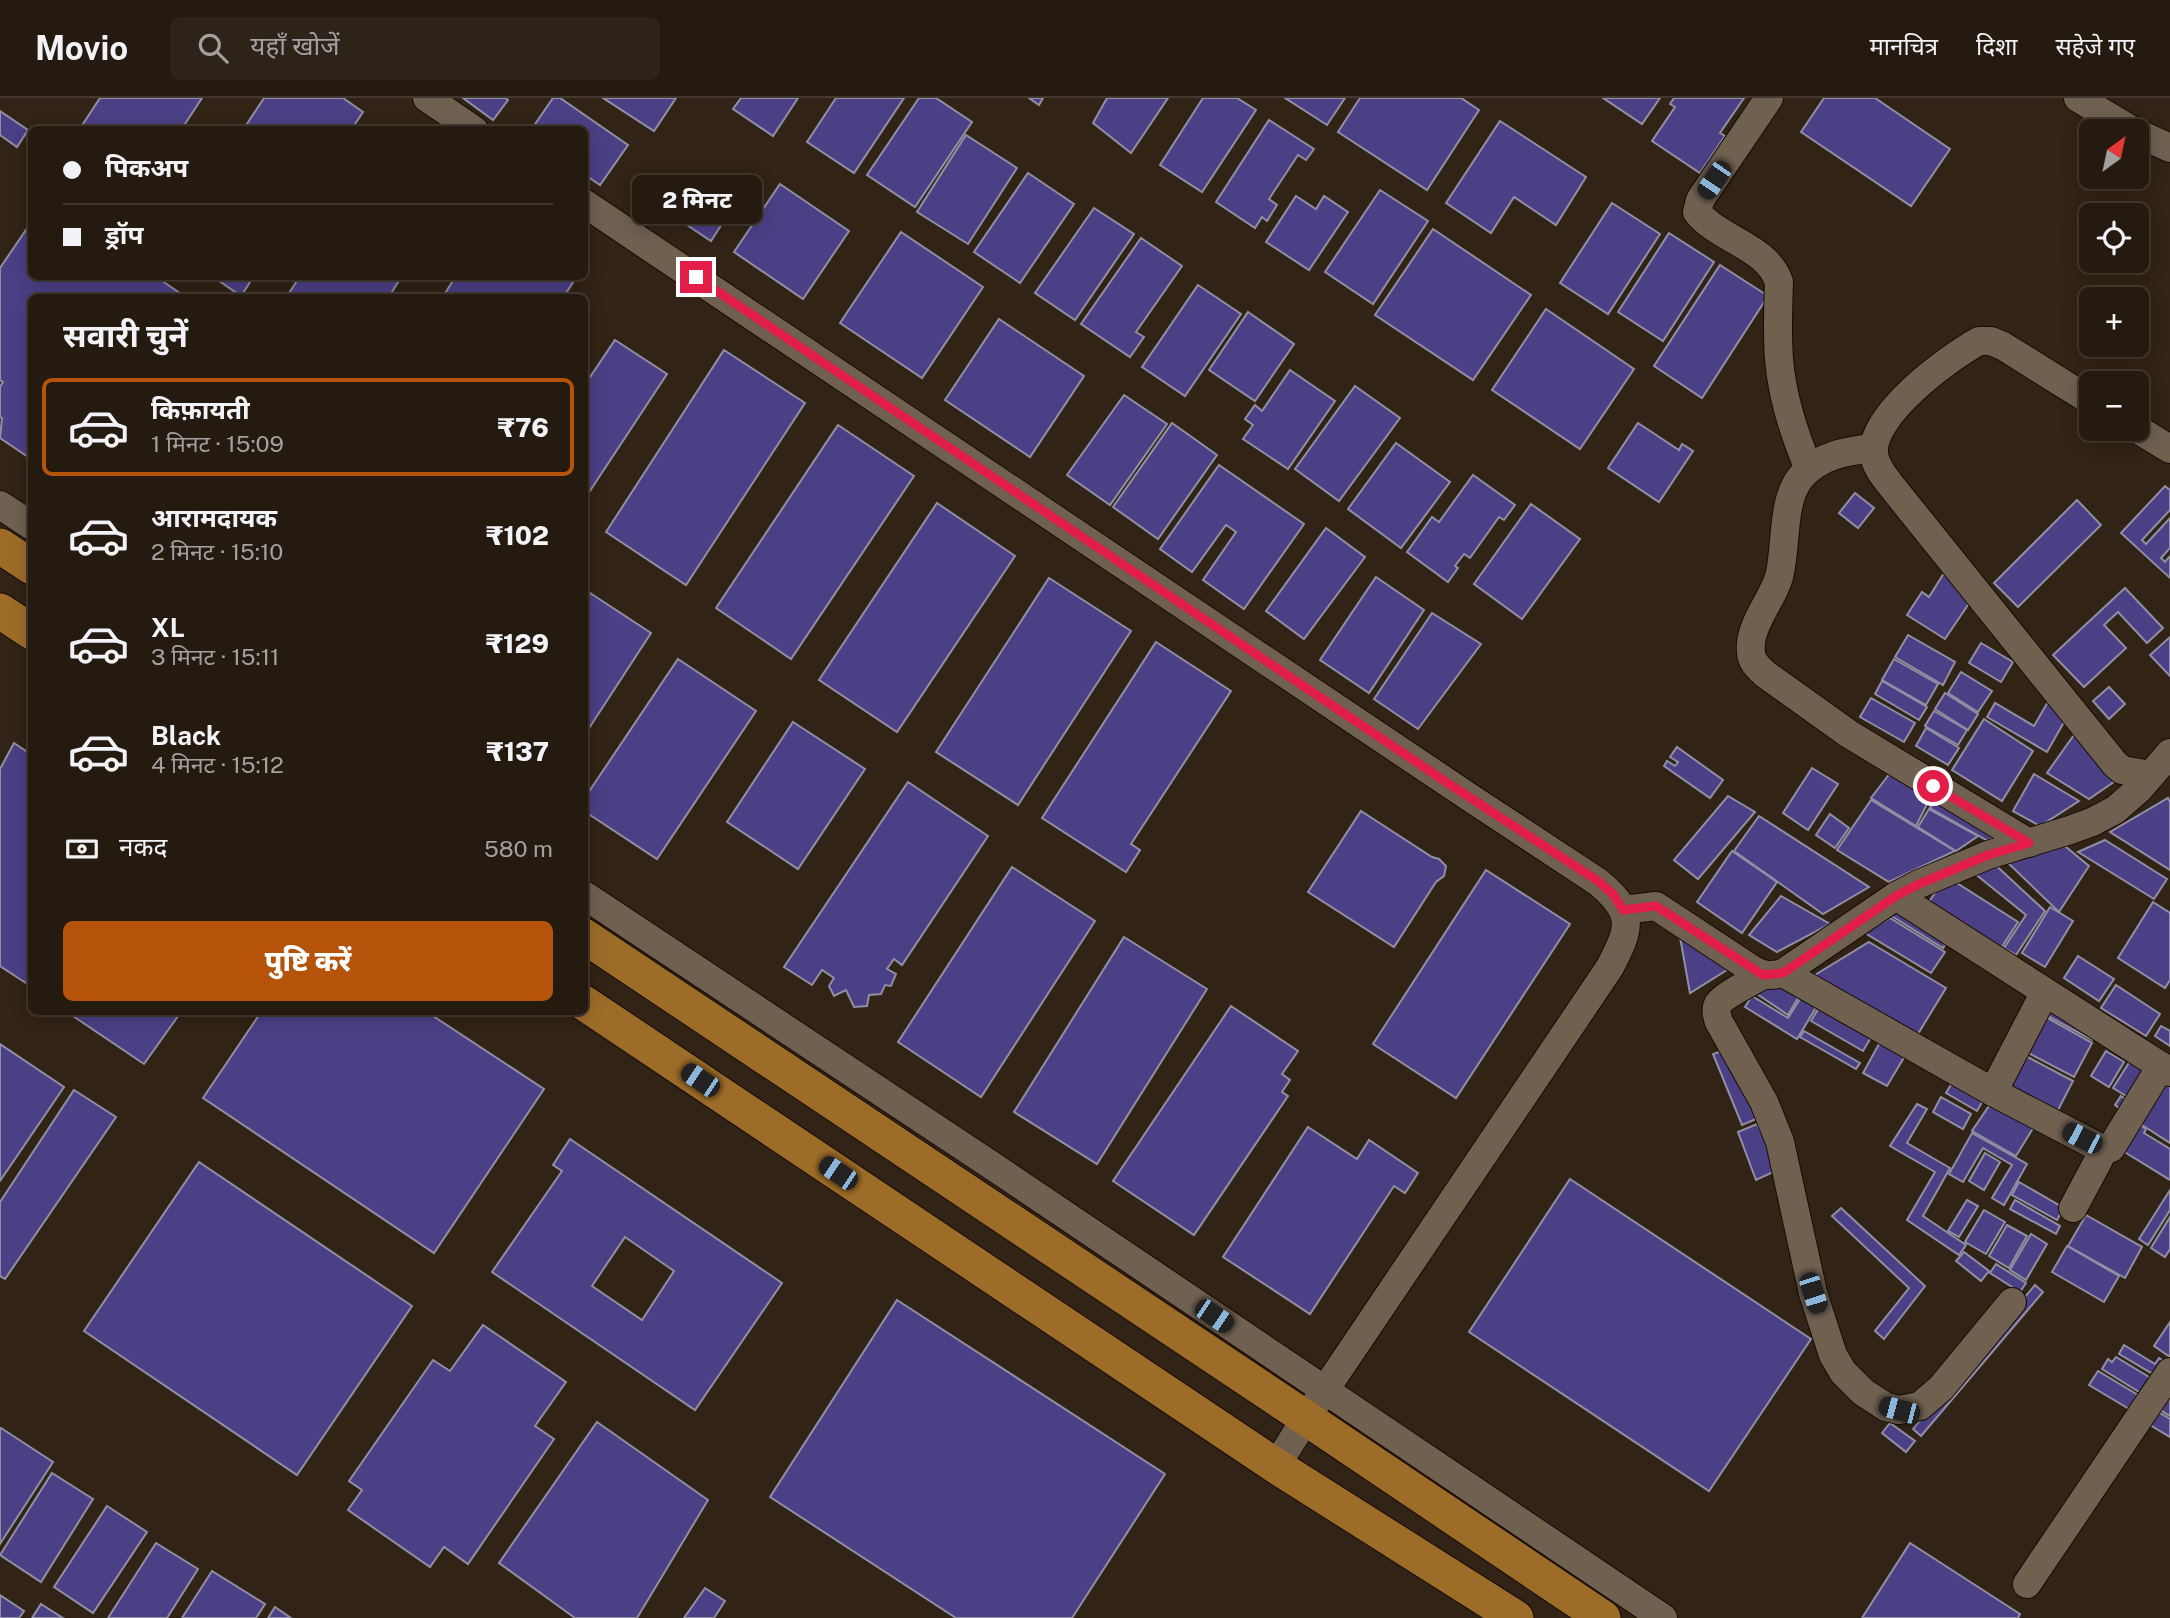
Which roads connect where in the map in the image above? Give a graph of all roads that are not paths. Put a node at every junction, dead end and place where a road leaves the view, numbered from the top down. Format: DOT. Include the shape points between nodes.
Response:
graph roads {
  1 [pos="427,98"];
  2 [pos="1769,98"];
  3 [pos="2078,98"];
  4 [pos="2113,119"];
  5 [pos="468,126"];
  6 [pos="2149,138"];
  7 [pos="2170,148"];
  8 [pos="588,206"];
  9 [pos="2079,394"];
  10 [pos="2149,436"];
  11 [pos="1874,448"];
  12 [pos="2170,449"];
  13 [pos="1809,469"];
  14 [pos="0,505"];
  15 [pos="28,523"];
  16 [pos="0,546"];
  17 [pos="28,564"];
  18 [pos="0,611"];
  19 [pos="28,629"];
  20 [pos="2170,753"];
  21 [pos="2151,775"];
  22 [pos="2029,843"];
  23 [pos="1896,896"];
  24 [pos="588,898"];
  25 [pos="1623,910"];
  26 [pos="588,939"];
  27 [pos="1773,974"];
  28 [pos="2045,992"];
  29 [pos="588,1006"];
  30 [pos="2165,1069"];
  31 [pos="1993,1093"];
  32 [pos="2104,1150"];
  33 [pos="2073,1208"];
  34 [pos="2012,1301"];
  35 [pos="2170,1372"];
  36 [pos="1315,1404"];
  37 [pos="1276,1466"];
  38 [pos="2027,1584"];
  39 [pos="1516,1618"];
  40 [pos="1603,1618"];
  41 [pos="1663,1618"];
  1 -- 5 [label="street"];
  2 -- 13 [label="street" via="1700,200 1697,212 1753,251 1776,274 1779,362 1788,412"];
  3 -- 4 [label="street"];
  6 -- 7 [label="street"];
  8 -- 25 [label="street" via="1598,881"];
  9 -- 11 [label="street" via="2003,346 1979,341 1904,397 1884,420"];
  10 -- 12 [label="street"];
  11 -- 13 [label="street" via="1834,454"];
  11 -- 21 [label="street" via="1873,456 1889,483 2115,764 2122,770"];
  13 -- 22 [label="street" via="1790,496 1778,578 1752,639 1750,654 1755,665 1849,734"];
  14 -- 15 [label="street"];
  16 -- 17 [label="main road"];
  18 -- 19 [label="main road"];
  20 -- 21 [label="street"];
  21 -- 22 [label="street" via="2115,810"];
  22 -- 23 [label="street" via="1988,855"];
  23 -- 27 [label="street"];
  23 -- 28 [label="street"];
  24 -- 36 [label="street" via="994,1167"];
  25 -- 27 [label="street" via="1656,906"];
  25 -- 36 [label="street" via="1622,943 1609,967"];
  26 -- 36 [label="main road"];
  27 -- 31 [label="street"];
  27 -- 34 [label="street" via="1723,999 1716,1013 1780,1142 1813,1293 1843,1372 1886,1407 1920,1406 1941,1388"];
  28 -- 30 [label="street"];
  28 -- 31 [label="street"];
  29 -- 37 [label="main road"];
  30 -- 32 [label="street" via="2112,1148"];
  31 -- 32 [label="street"];
  32 -- 33 [label="street"];
  35 -- 38 [label="street"];
  36 -- 37 [label="street"];
  36 -- 40 [label="main road"];
  36 -- 41 [label="street"];
  37 -- 39 [label="main road"];
}
